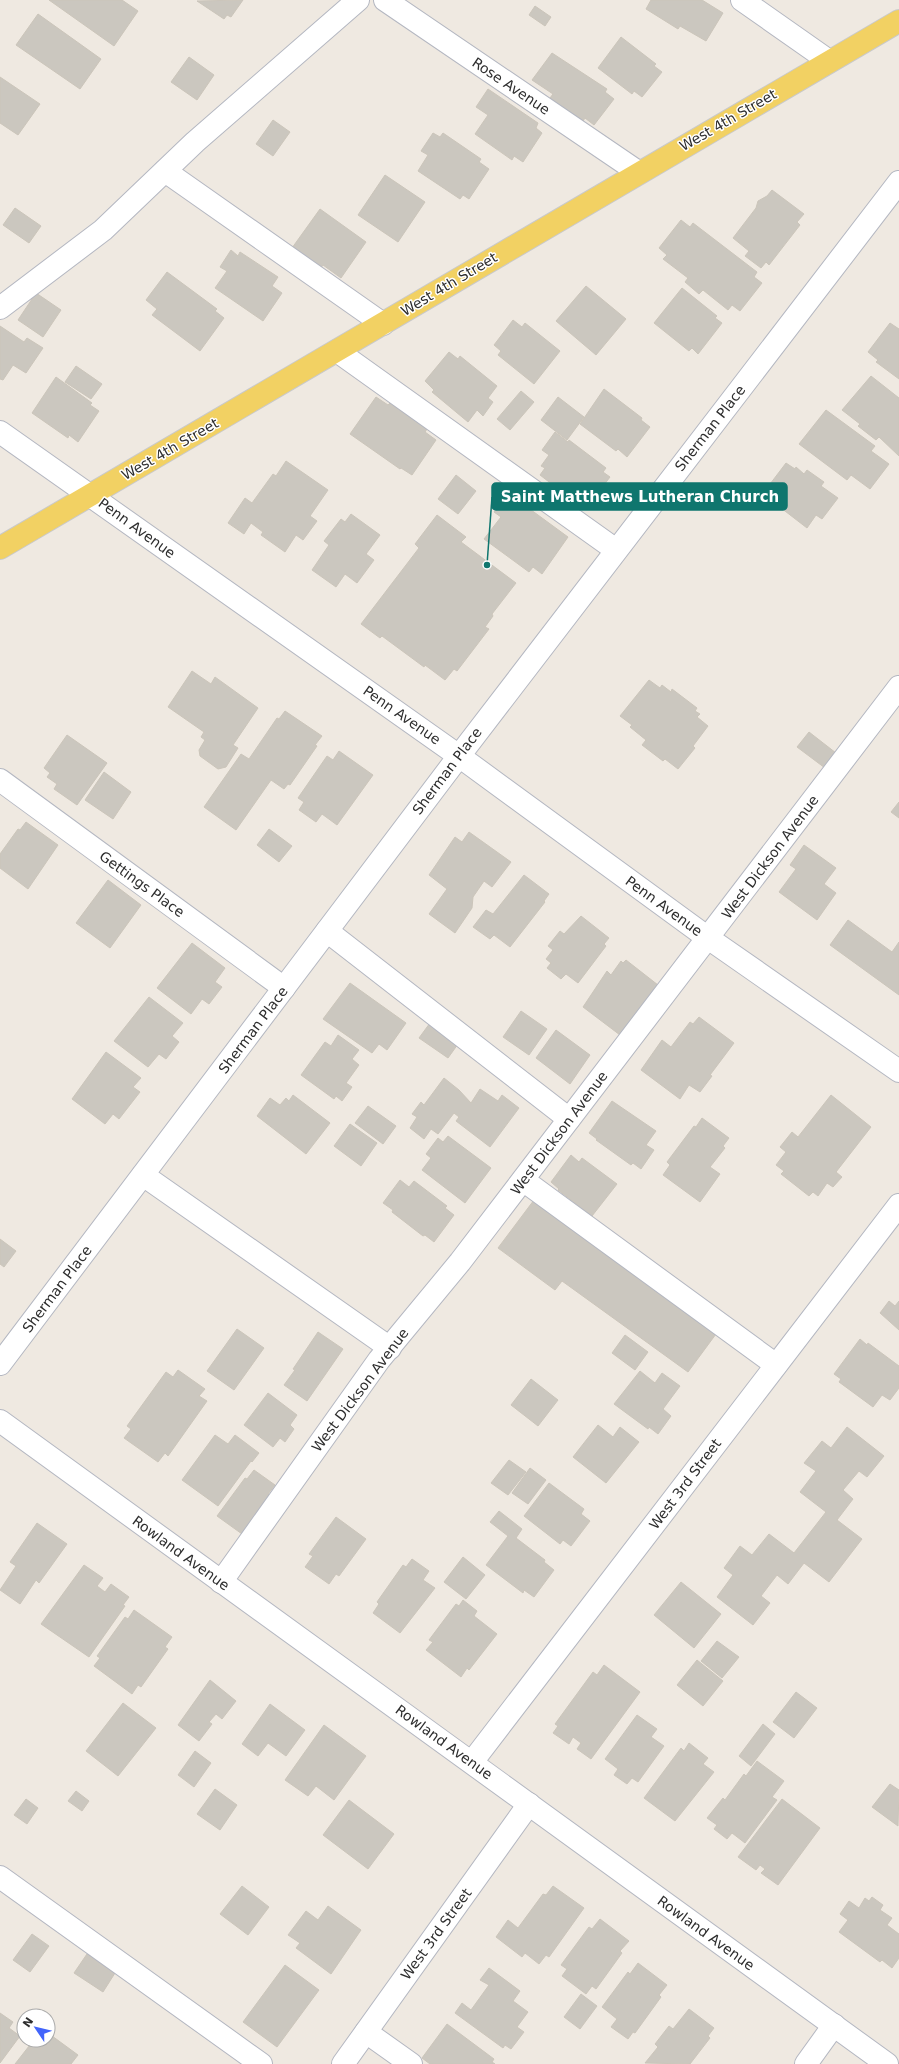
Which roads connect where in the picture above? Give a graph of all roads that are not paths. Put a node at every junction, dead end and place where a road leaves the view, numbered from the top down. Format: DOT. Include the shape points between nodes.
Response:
graph roads {
  1 [pos="358,0"];
  2 [pos="384,0"];
  3 [pos="742,0"];
  4 [pos="899,21"];
  5 [pos="829,61"];
  6 [pos="165,171"];
  7 [pos="638,172"];
  8 [pos="899,182"];
  9 [pos="0,308"];
  10 [pos="383,324"];
  11 [pos="337,351"];
  12 [pos="0,432"];
  13 [pos="92,495"];
  14 [pos="0,548"];
  15 [pos="616,550"];
  16 [pos="899,687"];
  17 [pos="459,756"];
  18 [pos="0,780"];
  19 [pos="327,931"];
  20 [pos="708,938"];
  21 [pos="284,988"];
  22 [pos="899,1071"];
  23 [pos="569,1119"];
  24 [pos="143,1175"];
  25 [pos="523,1180"];
  26 [pos="899,1205"];
  27 [pos="390,1348"];
  28 [pos="0,1364"];
  29 [pos="776,1365"];
  30 [pos="0,1421"];
  31 [pos="221,1582"];
  32 [pos="472,1762"];
  33 [pos="529,1804"];
  34 [pos="0,1877"];
  35 [pos="834,2025"];
  36 [pos="366,2032"];
  37 [pos="261,2064"];
  38 [pos="343,2064"];
  39 [pos="411,2064"];
  40 [pos="806,2064"];
  41 [pos="887,2064"];
  1 -- 6 [label="street"];
  2 -- 7 [label="street, Rose Avenue"];
  3 -- 5 [label="street"];
  4 -- 5 [label="main road, West 4th Street"];
  5 -- 7 [label="main road, West 4th Street"];
  6 -- 9 [label="street" via="103,230"];
  6 -- 10 [label="street"];
  7 -- 10 [label="main road, West 4th Street"];
  8 -- 15 [label="street, Sherman Place"];
  10 -- 11 [label="main road, West 4th Street"];
  11 -- 13 [label="main road, West 4th Street"];
  11 -- 15 [label="street"];
  12 -- 13 [label="street, Penn Avenue"];
  13 -- 14 [label="main road, West 4th Street"];
  13 -- 17 [label="street, Penn Avenue"];
  15 -- 17 [label="street, Sherman Place"];
  16 -- 20 [label="street, West Dickson Avenue"];
  17 -- 19 [label="street, Sherman Place"];
  17 -- 20 [label="street, Penn Avenue"];
  18 -- 21 [label="street, Gettings Place"];
  19 -- 21 [label="street, Sherman Place"];
  19 -- 23 [label="street"];
  20 -- 22 [label="street, Penn Avenue"];
  20 -- 23 [label="street, West Dickson Avenue"];
  21 -- 24 [label="street, Sherman Place"];
  23 -- 25 [label="street, West Dickson Avenue"];
  24 -- 27 [label="street"];
  24 -- 28 [label="street, Sherman Place"];
  25 -- 27 [label="street, West Dickson Avenue"];
  25 -- 29 [label="street"];
  26 -- 29 [label="street, West 3rd Street"];
  27 -- 31 [label="street, West Dickson Avenue"];
  29 -- 32 [label="street, West 3rd Street"];
  30 -- 31 [label="street, Rowland Avenue"];
  31 -- 32 [label="street, Rowland Avenue"];
  32 -- 33 [label="street, Rowland Avenue"];
  33 -- 35 [label="street, Rowland Avenue"];
  33 -- 36 [label="street, West 3rd Street"];
  34 -- 37 [label="street"];
  35 -- 40 [label="street"];
  35 -- 41 [label="street, Rowland Avenue"];
  36 -- 38 [label="street, West 3rd Street"];
  36 -- 39 [label="street"];
}
